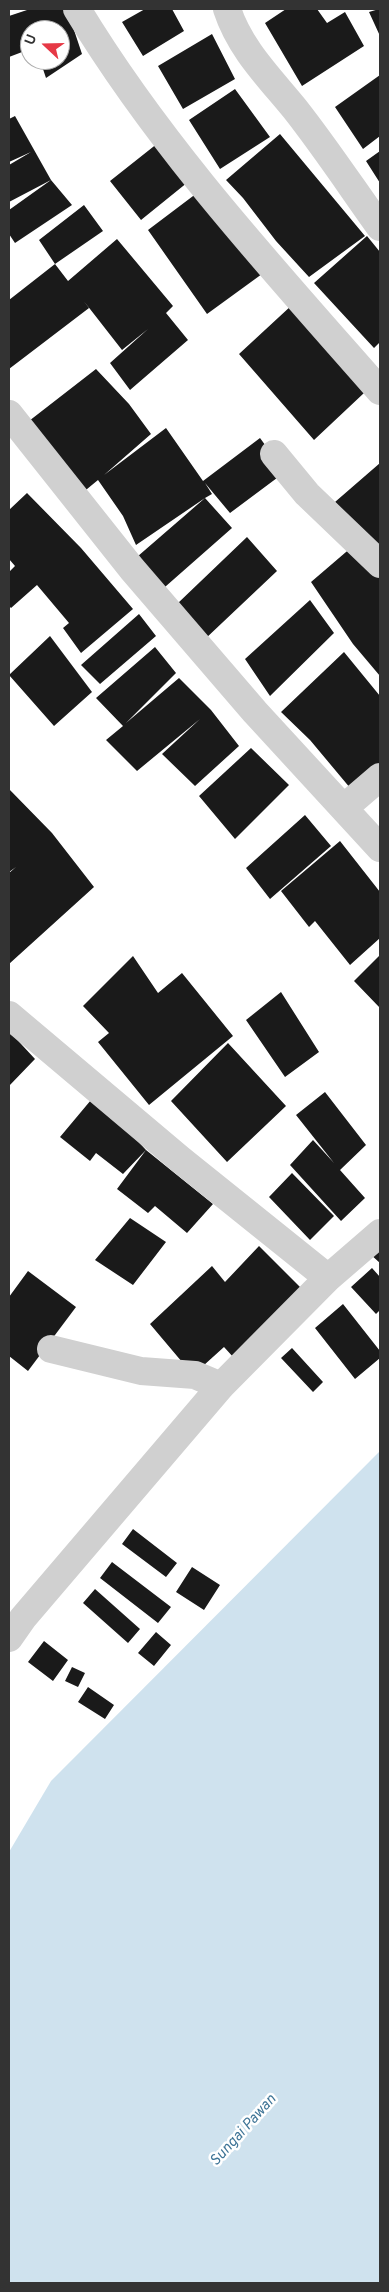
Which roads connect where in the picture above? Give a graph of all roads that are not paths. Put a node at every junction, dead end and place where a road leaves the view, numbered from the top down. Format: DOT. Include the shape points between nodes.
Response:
graph roads {
  1 [pos="77,9"];
  2 [pos="227,9"];
  3 [pos="380,227"];
  4 [pos="380,391"];
  5 [pos="9,414"];
  6 [pos="274,454"];
  7 [pos="380,564"];
  8 [pos="380,777"];
  9 [pos="345,807"];
  10 [pos="380,848"];
  11 [pos="9,1015"];
  12 [pos="380,1233"];
  13 [pos="328,1278"];
  14 [pos="51,1349"];
  15 [pos="221,1386"];
  16 [pos="14,1621"];
  1 -- 4 [label="street" via="111,64 181,157"];
  2 -- 3 [label="street" via="232,25 255,63 295,110"];
  5 -- 9 [label="street" via="138,576 255,712"];
  6 -- 7 [label="street" via="306,494"];
  8 -- 9 [label="street"];
  9 -- 10 [label="street"];
  11 -- 13 [label="street" via="180,1160"];
  12 -- 13 [label="street"];
  13 -- 15 [label="street"];
  14 -- 15 [label="street" via="141,1370 195,1375"];
  15 -- 16 [label="street"];
}
